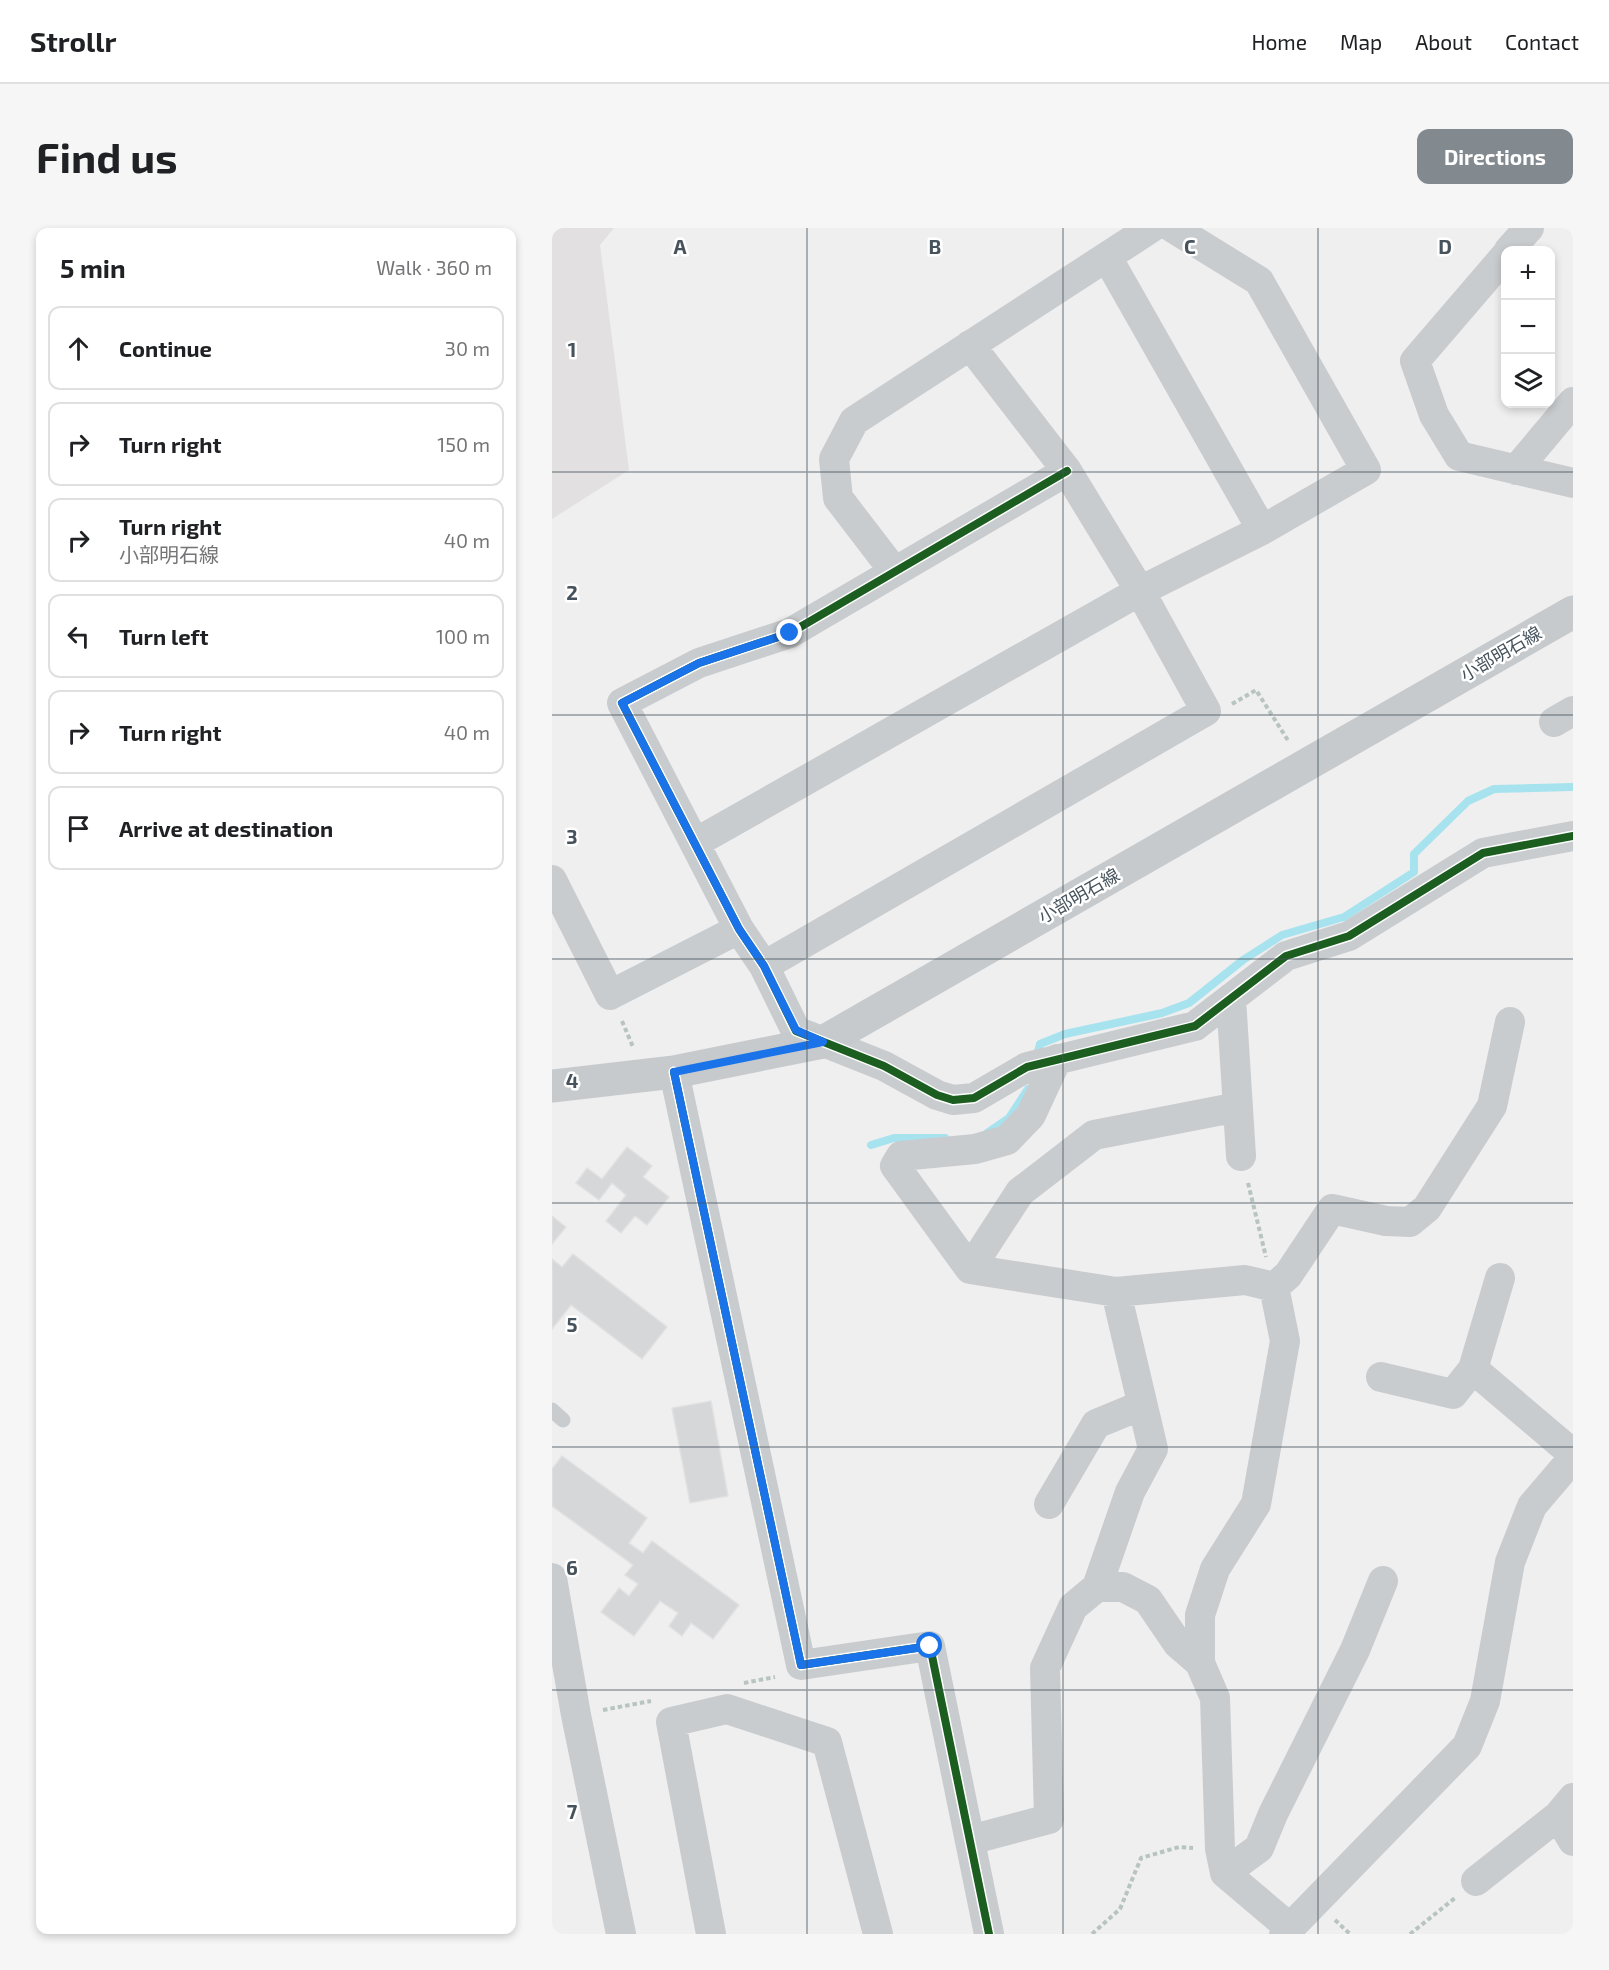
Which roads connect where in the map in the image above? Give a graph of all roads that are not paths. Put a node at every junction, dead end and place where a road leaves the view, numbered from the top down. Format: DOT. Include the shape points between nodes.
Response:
graph roads {
  1 [pos="1151,228"];
  2 [pos="1173,228"];
  3 [pos="1529,228"];
  4 [pos="1513,246"];
  5 [pos="1107,257"];
  6 [pos="1501,261"];
  7 [pos="970,345"];
  8 [pos="1573,402"];
  9 [pos="1516,470"];
  10 [pos="1067,471"];
  11 [pos="1573,483"];
  12 [pos="1262,531"];
  13 [pos="894,571"];
  14 [pos="1140,591"];
  15 [pos="1573,612"];
  16 [pos="1573,836"];
  17 [pos="695,843"];
  18 [pos="552,880"];
  19 [pos="739,929"];
  20 [pos="764,966"];
  21 [pos="1231,998"];
  22 [pos="1510,1022"];
  23 [pos="823,1042"];
  24 [pos="1042,1063"];
  25 [pos="674,1072"];
  26 [pos="552,1086"];
  27 [pos="1238,1107"];
  28 [pos="1241,1156"];
  29 [pos="970,1269"];
  30 [pos="1500,1278"];
  31 [pos="1274,1287"];
  32 [pos="1116,1292"];
  33 [pos="1473,1369"];
  34 [pos="1381,1377"];
  35 [pos="1142,1405"];
  36 [pos="1573,1456"];
  37 [pos="1049,1504"];
  38 [pos="552,1578"];
  39 [pos="1383,1581"];
  40 [pos="1097,1587"];
  41 [pos="1200,1663"];
  42 [pos="1568,1818"];
  43 [pos="970,1840"];
  44 [pos="1222,1861"];
  45 [pos="1476,1881"];
  46 [pos="1287,1931"];
  47 [pos="621,1934"];
  48 [pos="711,1934"];
  49 [pos="878,1934"];
  50 [pos="989,1934"];
  1 -- 5 [label="street"];
  2 -- 12 [label="street" via="1259,281 1366,470"];
  3 -- 4 [label="street"];
  5 -- 7 [label="street"];
  5 -- 12 [label="street"];
  6 -- 9 [label="street" via="1415,361 1434,415 1459,456"];
  7 -- 10 [label="street"];
  7 -- 13 [label="street" via="854,421 834,459 838,498"];
  8 -- 9 [label="street"];
  9 -- 11 [label="street"];
  10 -- 13 [label="street"];
  10 -- 14 [label="street"];
  12 -- 14 [label="street"];
  13 -- 17 [label="street" via="790,633 699,663 622,703"];
  14 -- 17 [label="street"];
  14 -- 20 [label="street" via="1206,711"];
  15 -- 23 [label="main road, 小部明石線"];
  16 -- 21 [label="street" via="1483,853 1349,936 1286,956"];
  17 -- 19 [label="street"];
  18 -- 19 [label="street" via="610,995"];
  19 -- 20 [label="street"];
  20 -- 23 [label="street" via="796,1030"];
  21 -- 24 [label="street" via="1195,1026"];
  21 -- 27 [label="street"];
  22 -- 31 [label="street" via="1492,1106 1427,1208 1410,1222 1332,1209 1288,1275"];
  23 -- 24 [label="street" via="884,1066 952,1100 974,1098"];
  23 -- 25 [label="main road, 小部明石線"];
  24 -- 29 [label="street" via="1031,1114 1006,1140 975,1149 901,1156 895,1166"];
  25 -- 26 [label="main road, 小部明石線"];
  25 -- 43 [label="street" via="801,1665 930,1646"];
  27 -- 28 [label="street"];
  27 -- 29 [label="street" via="1094,1135 1020,1192"];
  29 -- 32 [label="street"];
  30 -- 33 [label="street"];
  31 -- 32 [label="street" via="1245,1280"];
  31 -- 41 [label="street" via="1285,1341 1256,1504 1215,1569 1200,1615"];
  32 -- 35 [label="street"];
  33 -- 34 [label="street" via="1453,1394"];
  33 -- 36 [label="street"];
  35 -- 37 [label="street" via="1096,1424"];
  35 -- 40 [label="street" via="1153,1449 1130,1491"];
  36 -- 46 [label="street" via="1532,1506 1510,1562 1485,1701 1467,1746"];
  38 -- 47 [label="street"];
  39 -- 44 [label="street" via="1355,1650 1259,1848"];
  40 -- 41 [label="street" via="1123,1587 1148,1600 1178,1644"];
  40 -- 43 [label="street" via="1073,1607 1046,1668 1049,1819"];
  41 -- 44 [label="street" via="1215,1698"];
  42 -- 45 [label="street"];
  43 -- 50 [label="street"];
  44 -- 46 [label="street"];
  48 -- 49 [label="street" via="671,1722 727,1709 827,1742"];
}
